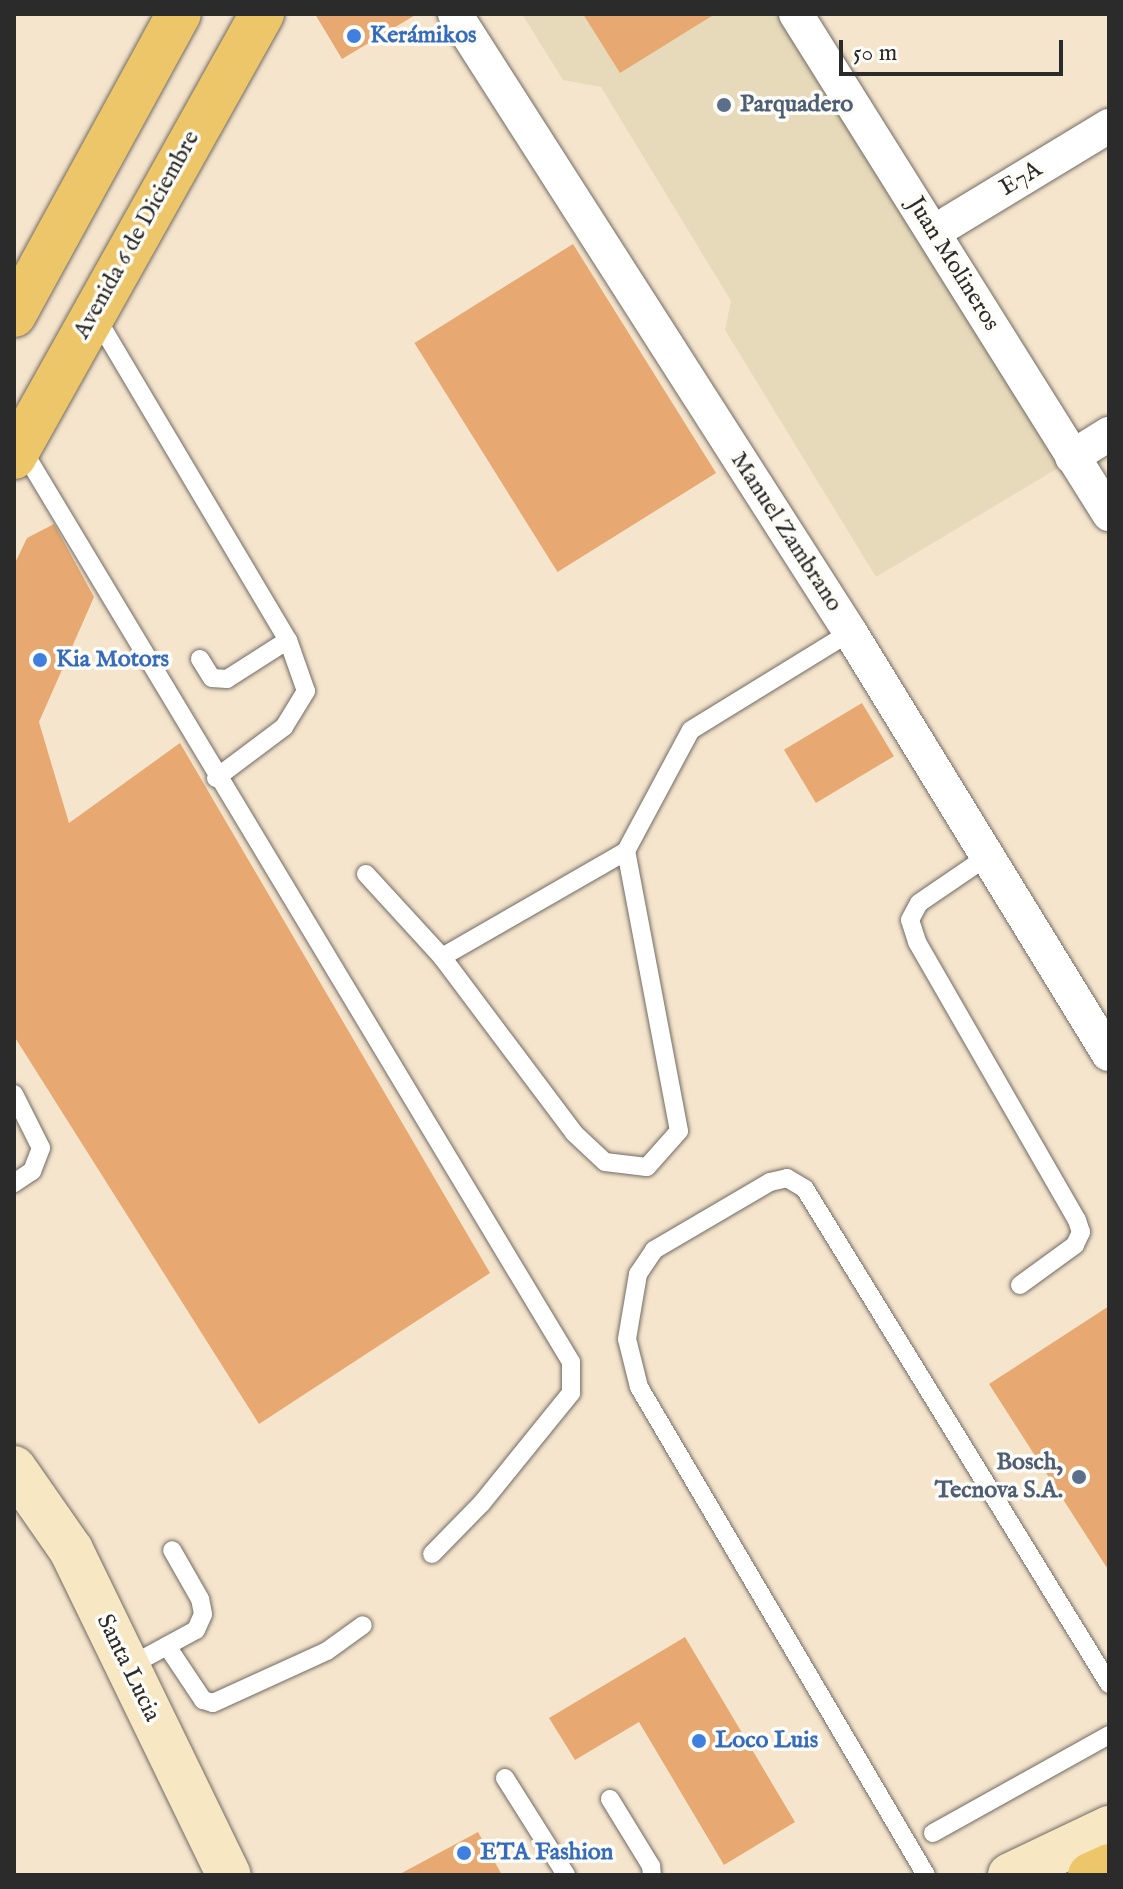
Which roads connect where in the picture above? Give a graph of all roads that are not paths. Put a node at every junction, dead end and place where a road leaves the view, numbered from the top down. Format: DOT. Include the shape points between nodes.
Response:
graph roads {
  1 [pos="179,14"];
  2 [pos="262,14"];
  3 [pos="455,14"];
  4 [pos="796,14"];
  5 [pos="1109,126"];
  6 [pos="934,232"];
  7 [pos="93,311"];
  8 [pos="14,315"];
  9 [pos="1109,434"];
  10 [pos="17,452"];
  11 [pos="1072,457"];
  12 [pos="1109,514"];
  13 [pos="850,632"];
  14 [pos="288,640"];
  15 [pos="200,659"];
  16 [pos="216,778"];
  17 [pos="626,851"];
  18 [pos="988,856"];
  19 [pos="366,874"];
  20 [pos="442,957"];
  21 [pos="1109,1054"];
  22 [pos="14,1094"];
  23 [pos="14,1183"];
  24 [pos="1020,1285"];
  25 [pos="14,1468"];
  26 [pos="172,1550"];
  27 [pos="432,1554"];
  28 [pos="363,1625"];
  29 [pos="167,1646"];
  30 [pos="128,1667"];
  31 [pos="1109,1684"];
  32 [pos="1109,1735"];
  33 [pos="505,1778"];
  34 [pos="610,1799"];
  35 [pos="1109,1828"];
  36 [pos="933,1833"];
  37 [pos="1109,1866"];
  38 [pos="1038,1869"];
  39 [pos="229,1875"];
  40 [pos="566,1875"];
  41 [pos="652,1875"];
  42 [pos="926,1875"];
  43 [pos="1090,1875"];
  1 -- 8 [label="main road"];
  2 -- 7 [label="main road, Avenida 6 de Diciembre"];
  3 -- 13 [label="street, Manuel Zambrano"];
  4 -- 6 [label="street, Juan Molineros"];
  5 -- 6 [label="street, E7A"];
  6 -- 11 [label="street, Juan Molineros"];
  7 -- 10 [label="main road, Avenida 6 de Diciembre"];
  7 -- 14 [label="lane"];
  9 -- 11 [label="street"];
  10 -- 16 [label="lane"];
  11 -- 12 [label="street, Juan Molineros"];
  13 -- 17 [label="lane" via="691,730"];
  13 -- 18 [label="street, Manuel Zambrano"];
  14 -- 15 [label="lane" via="227,679 212,678"];
  14 -- 16 [label="lane" via="306,691 284,727"];
  16 -- 27 [label="lane" via="571,1362 571,1393"];
  17 -- 20 [label="lane"];
  17 -- 20 [label="lane" via="679,1131 647,1167 605,1162 574,1133"];
  18 -- 21 [label="street, Manuel Zambrano"];
  18 -- 24 [label="lane" via="919,903 910,920 917,942 1081,1232 1075,1245"];
  19 -- 20 [label="lane"];
  22 -- 23 [label="lane" via="41,1148 32,1171"];
  25 -- 30 [label="street, Santa Lucia" via="71,1550"];
  26 -- 29 [label="lane" via="203,1614 196,1630"];
  28 -- 29 [label="lane" via="327,1651 213,1703 203,1700"];
  29 -- 30 [label="lane"];
  30 -- 39 [label="street, Santa Lucia"];
  31 -- 42 [label="lane" via="805,1189 787,1178 770,1182 654,1250 638,1274 627,1339 639,1387"];
  32 -- 36 [label="lane"];
  33 -- 40 [label="lane"];
  34 -- 41 [label="lane"];
  35 -- 38 [label="street"];
  37 -- 43 [label="main road"];
}
